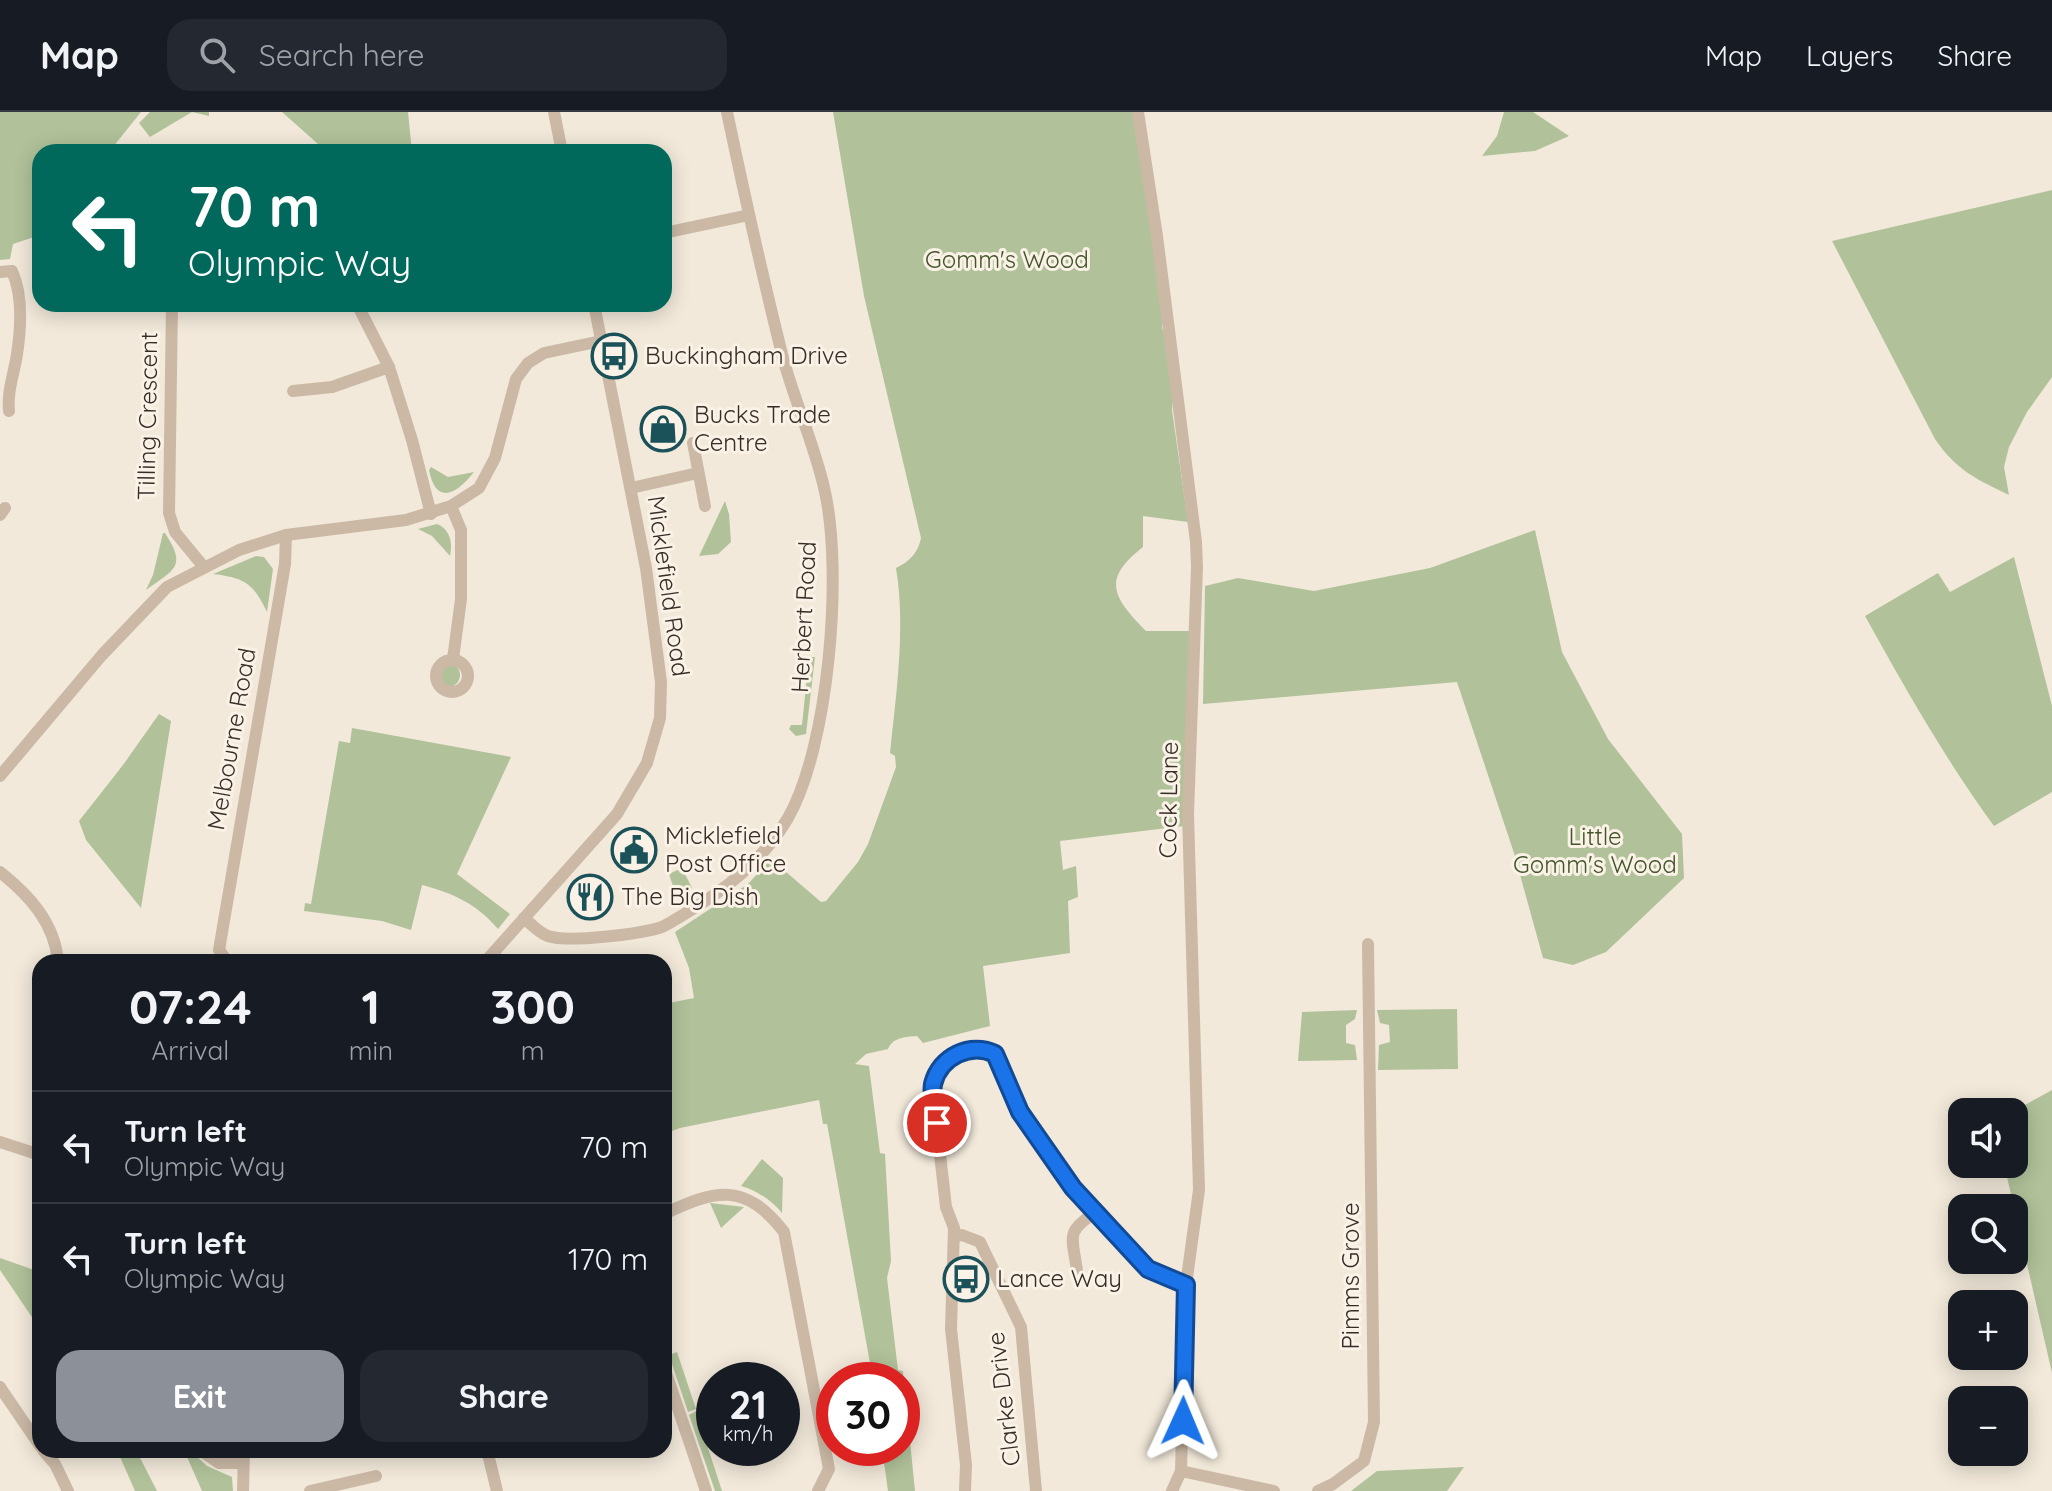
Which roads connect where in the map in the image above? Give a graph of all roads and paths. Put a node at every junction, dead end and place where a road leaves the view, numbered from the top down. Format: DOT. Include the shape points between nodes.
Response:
graph roads {
  1 [pos="554,112"];
  2 [pos="727,112"];
  3 [pos="1138,112"];
  4 [pos="560,144"];
  5 [pos="749,215"];
  6 [pos="672,231"];
  7 [pos="0,272"];
  8 [pos="172,312"];
  9 [pos="361,312"];
  10 [pos="596,312"];
  11 [pos="601,341"];
  12 [pos="389,367"];
  13 [pos="293,391"];
  14 [pos="9,411"];
  15 [pos="693,443"];
  16 [pos="698,473"];
  17 [pos="631,488"];
  18 [pos="451,506"];
  19 [pos="705,506"];
  20 [pos="431,514"];
  21 [pos="286,535"];
  22 [pos="203,566"];
  23 [pos="453,659"];
  24 [pos="0,776"];
  25 [pos="0,872"];
  26 [pos="524,918"];
  27 [pos="1368,944"];
  28 [pos="57,954"];
  29 [pos="218,954"];
  30 [pos="492,954"];
  31 [pos="0,1142"];
  32 [pos="32,1153"];
  33 [pos="672,1210"];
  34 [pos="1095,1213"];
  35 [pos="955,1236"];
  36 [pos="1077,1271"];
  37 [pos="1186,1285"];
  38 [pos="0,1387"];
  39 [pos="672,1391"];
  40 [pos="32,1433"];
  41 [pos="50,1458"];
  42 [pos="212,1458"];
  43 [pos="237,1458"];
  44 [pos="244,1458"];
  45 [pos="489,1458"];
  46 [pos="1181,1471"];
  47 [pos="376,1476"];
  48 [pos="68,1491"];
  49 [pos="243,1491"];
  50 [pos="310,1491"];
  51 [pos="497,1491"];
  52 [pos="706,1491"];
  53 [pos="818,1491"];
  54 [pos="965,1491"];
  55 [pos="1036,1491"];
  56 [pos="1172,1491"];
  57 [pos="1274,1491"];
  58 [pos="1318,1491"];
  1 -- 4 [label="street"];
  2 -- 5 [label="street, Herbert Road"];
  3 -- 37 [label="street, Cock Lane" via="1196,542 1188,814 1199,1190"];
  5 -- 6 [label="street"];
  5 -- 26 [label="street, Herbert Road" via="788,378 813,446 828,509 833,569 827,666 807,774 789,816 752,865 721,892 670,923 633,933 558,938"];
  7 -- 14 [label="street" via="12,271 20,288"];
  8 -- 22 [label="street, Tilling Crescent" via="169,513 175,532"];
  9 -- 12 [label="street"];
  10 -- 11 [label="street, Micklefield Road"];
  11 -- 17 [label="street, Micklefield Road"];
  11 -- 18 [label="street" via="544,353 528,363 516,379 495,458 479,488"];
  12 -- 13 [label="street" via="332,387"];
  12 -- 20 [label="street"];
  15 -- 16 [label="street"];
  16 -- 17 [label="street"];
  16 -- 19 [label="street"];
  17 -- 26 [label="street, Micklefield Road" via="657,649 660,718 647,763 617,814"];
  18 -- 20 [label="street"];
  18 -- 23 [label="street" via="461,530 461,599"];
  20 -- 21 [label="street"];
  21 -- 22 [label="street"];
  21 -- 29 [label="street, Melbourne Road"];
  22 -- 24 [label="street" via="167,587 143,611"];
  25 -- 28 [label="street" via="45,918"];
  26 -- 30 [label="street, Micklefield Road"];
  27 -- 58 [label="street, Pimms Grove" via="1374,1422 1364,1461"];
  31 -- 32 [label="street"];
  33 -- 53 [label="street" via="707,1195 731,1194 762,1207 784,1232 829,1469"];
  34 -- 35 [label="street" via="1020,1112 995,1054 969,1049 942,1067 933,1088 946,1207"];
  34 -- 36 [label="street" via="1077,1225 1073,1235"];
  34 -- 37 [label="street" via="1148,1269"];
  35 -- 54 [label="street" via="951,1329"];
  35 -- 55 [label="street, Clarke Drive" via="980,1242 1021,1327"];
  37 -- 46 [label="street, Cock Lane"];
  38 -- 40 [label="street"];
  39 -- 52 [label="street"];
  41 -- 48 [label="street"];
  42 -- 43 [label="street" via="219,1463"];
  44 -- 49 [label="street"];
  45 -- 51 [label="street"];
  46 -- 56 [label="street, Cock Lane"];
  46 -- 57 [label="street"];
  47 -- 50 [label="street"];
}
